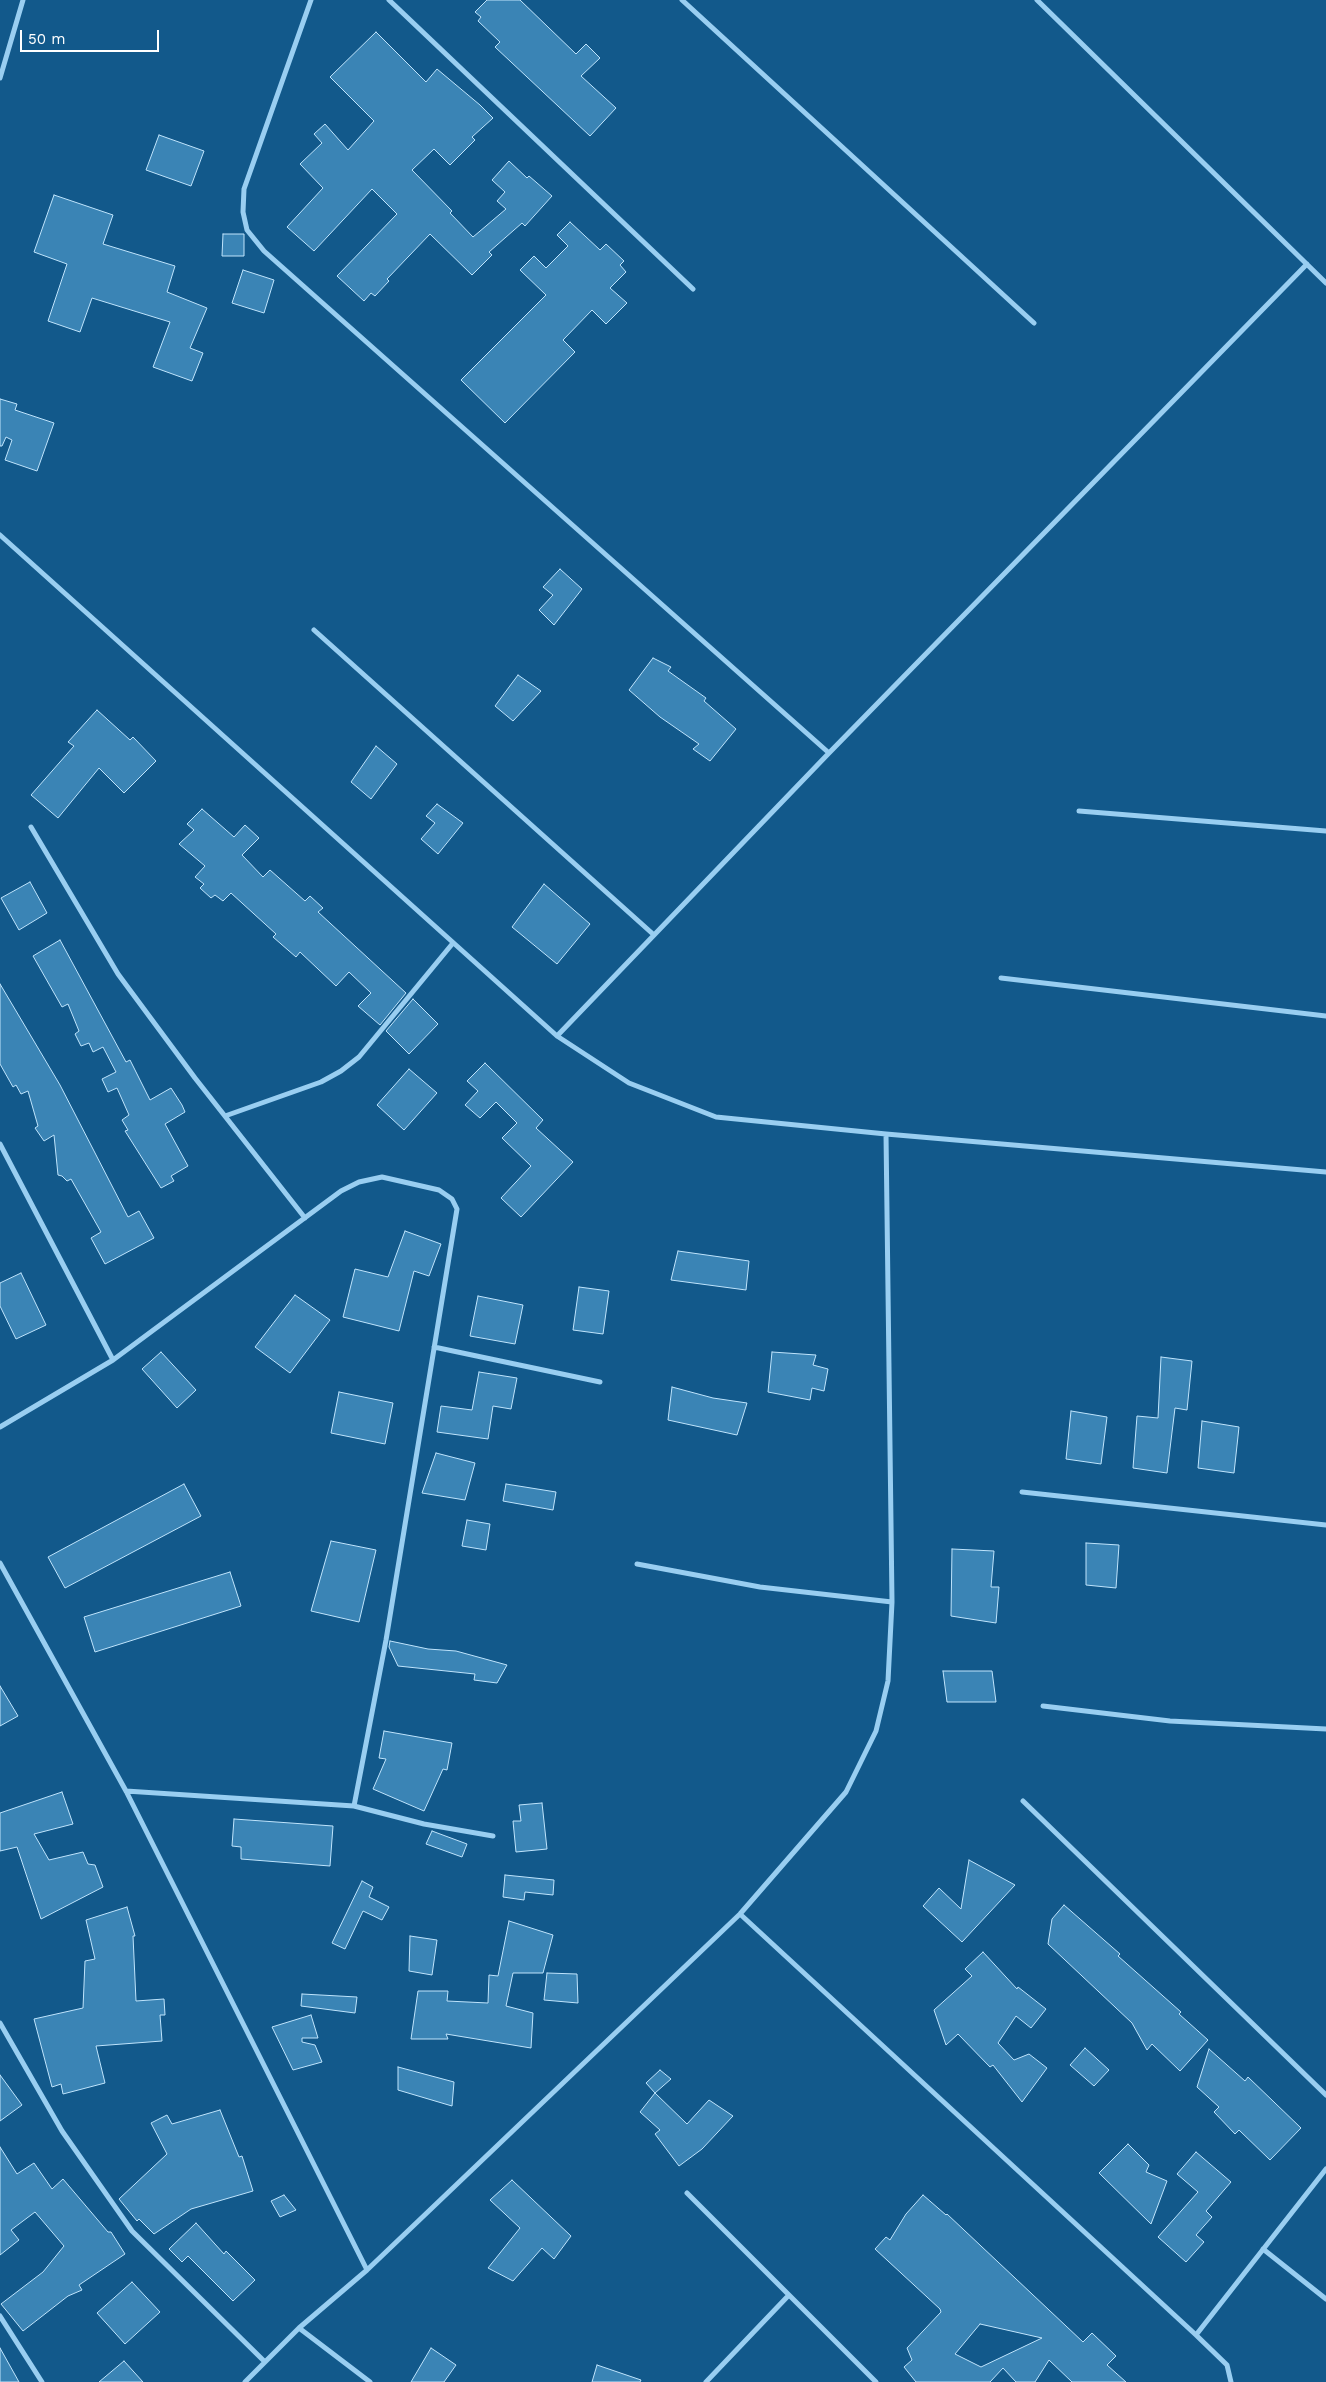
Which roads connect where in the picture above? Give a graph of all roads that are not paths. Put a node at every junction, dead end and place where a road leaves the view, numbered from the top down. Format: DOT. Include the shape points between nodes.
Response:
graph roads {
  1 [pos="23,0"];
  2 [pos="311,0"];
  3 [pos="390,0"];
  4 [pos="682,0"];
  5 [pos="1037,0"];
  6 [pos="0,78"];
  7 [pos="1307,264"];
  8 [pos="1326,283"];
  9 [pos="693,289"];
  10 [pos="1034,323"];
  11 [pos="0,535"];
  12 [pos="314,630"];
  13 [pos="829,753"];
  14 [pos="1079,811"];
  15 [pos="31,828"];
  16 [pos="1326,831"];
  17 [pos="654,935"];
  18 [pos="453,943"];
  19 [pos="1001,978"];
  20 [pos="1326,1016"];
  21 [pos="557,1036"];
  22 [pos="225,1116"];
  23 [pos="886,1134"];
  24 [pos="0,1144"];
  25 [pos="1326,1172"];
  26 [pos="305,1218"];
  27 [pos="434,1347"];
  28 [pos="113,1360"];
  29 [pos="600,1382"];
  30 [pos="0,1427"];
  31 [pos="1022,1492"];
  32 [pos="1326,1525"];
  33 [pos="0,1563"];
  34 [pos="637,1564"];
  35 [pos="892,1602"];
  36 [pos="1043,1706"];
  37 [pos="1326,1729"];
  38 [pos="126,1791"];
  39 [pos="1022,1801"];
  40 [pos="354,1806"];
  41 [pos="493,1836"];
  42 [pos="740,1914"];
  43 [pos="0,2023"];
  44 [pos="1326,2095"];
  45 [pos="1326,2169"];
  46 [pos="687,2193"];
  47 [pos="1263,2249"];
  48 [pos="367,2270"];
  49 [pos="788,2296"];
  50 [pos="1326,2299"];
  51 [pos="0,2316"];
  52 [pos="299,2328"];
  53 [pos="1196,2335"];
  54 [pos="265,2362"];
  55 [pos="42,2382"];
  56 [pos="246,2382"];
  57 [pos="370,2382"];
  58 [pos="706,2382"];
  59 [pos="876,2382"];
  60 [pos="1231,2382"];
  1 -- 6 [label="street"];
  2 -- 13 [label="street" via="244,189 243,212 247,230 264,251"];
  3 -- 9 [label="street"];
  4 -- 10 [label="street"];
  5 -- 7 [label="street"];
  7 -- 8 [label="street"];
  7 -- 13 [label="street"];
  11 -- 18 [label="street"];
  12 -- 17 [label="street"];
  13 -- 17 [label="street"];
  14 -- 16 [label="street"];
  15 -- 22 [label="street" via="118,974"];
  17 -- 21 [label="street"];
  18 -- 21 [label="street"];
  18 -- 22 [label="street" via="359,1057 341,1071 321,1082"];
  19 -- 20 [label="street"];
  21 -- 23 [label="street" via="629,1083 716,1117"];
  22 -- 26 [label="street"];
  23 -- 25 [label="street"];
  23 -- 35 [label="street"];
  24 -- 28 [label="street"];
  26 -- 27 [label="street" via="341,1191 359,1182 382,1177 439,1190 452,1199 457,1210"];
  26 -- 28 [label="street"];
  27 -- 29 [label="street"];
  27 -- 40 [label="street" via="386,1640"];
  28 -- 30 [label="street"];
  31 -- 32 [label="street"];
  33 -- 38 [label="street"];
  34 -- 35 [label="street" via="760,1587"];
  35 -- 42 [label="street" via="888,1680 876,1730 846,1792"];
  36 -- 37 [label="street" via="1170,1721"];
  38 -- 40 [label="street"];
  38 -- 48 [label="street"];
  39 -- 44 [label="street"];
  40 -- 41 [label="street" via="424,1824"];
  42 -- 48 [label="street"];
  42 -- 53 [label="street"];
  43 -- 54 [label="street" via="62,2131 132,2231"];
  45 -- 47 [label="street"];
  46 -- 49 [label="street"];
  47 -- 50 [label="street"];
  47 -- 53 [label="street"];
  48 -- 52 [label="street"];
  49 -- 58 [label="street"];
  49 -- 59 [label="street"];
  51 -- 55 [label="street"];
  52 -- 54 [label="street"];
  52 -- 57 [label="street"];
  53 -- 60 [label="street" via="1227,2365"];
  54 -- 56 [label="street"];
}
